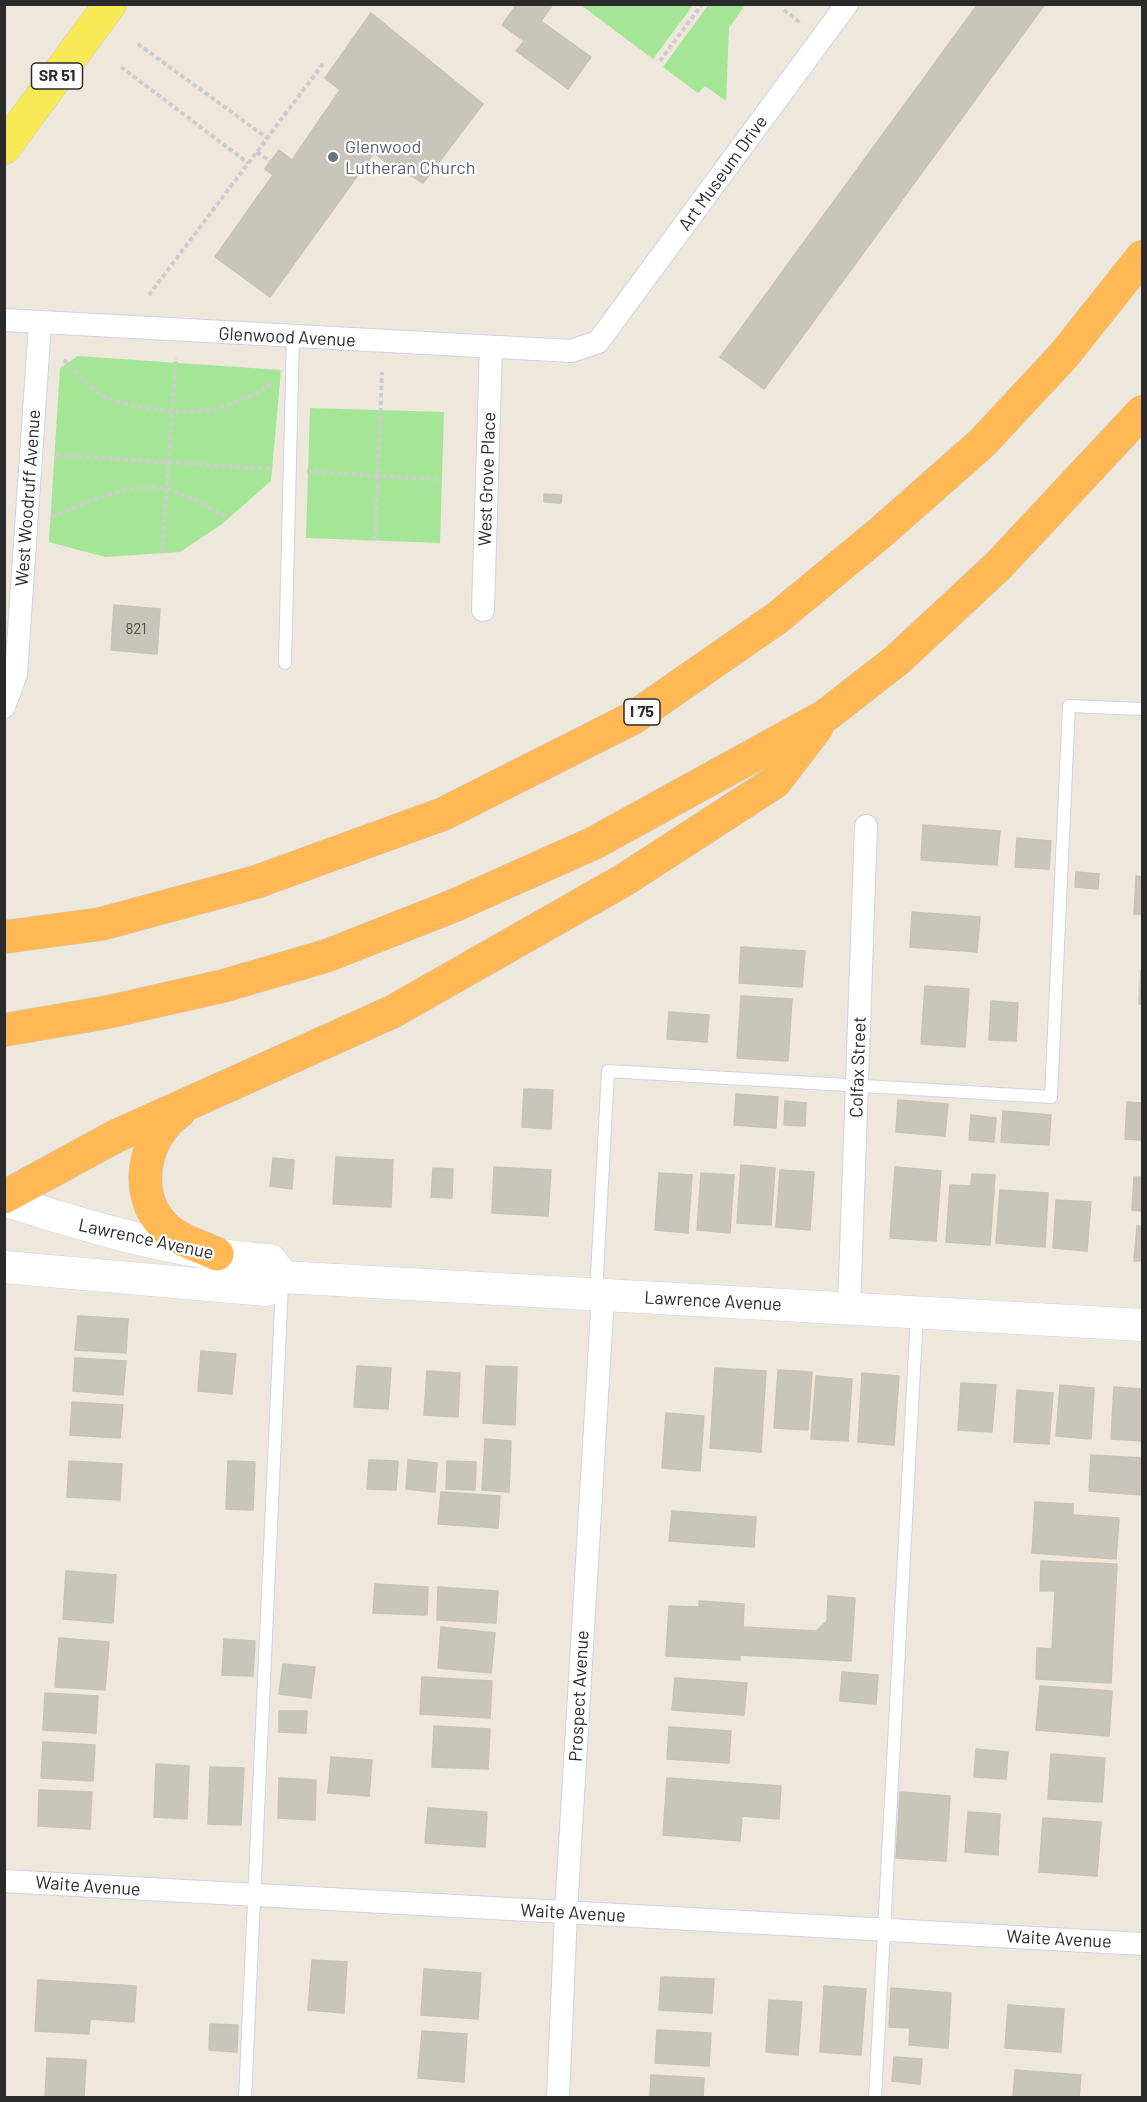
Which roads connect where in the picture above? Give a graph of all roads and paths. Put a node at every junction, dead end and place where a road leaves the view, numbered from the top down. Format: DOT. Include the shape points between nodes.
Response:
graph roads {
  1 [pos="110,4"];
  2 [pos="702,4"];
  3 [pos="848,4"];
  4 [pos="784,10"];
  5 [pos="810,30"];
  6 [pos="138,44"];
  7 [pos="660,61"];
  8 [pos="323,64"];
  9 [pos="121,67"];
  10 [pos="267,138"];
  11 [pos="4,148"];
  12 [pos="257,152"];
  13 [pos="271,162"];
  14 [pos="248,163"];
  15 [pos="1143,257"];
  16 [pos="149,296"];
  17 [pos="4,320"];
  18 [pos="40,324"];
  19 [pos="293,337"];
  20 [pos="491,347"];
  21 [pos="571,351"];
  22 [pos="176,358"];
  23 [pos="64,360"];
  24 [pos="382,372"];
  25 [pos="292,377"];
  26 [pos="172,412"];
  27 [pos="1143,412"];
  28 [pos="31,454"];
  29 [pos="168,463"];
  30 [pos="290,470"];
  31 [pos="378,476"];
  32 [pos="441,480"];
  33 [pos="166,489"];
  34 [pos="228,518"];
  35 [pos="46,520"];
  36 [pos="375,540"];
  37 [pos="162,553"];
  38 [pos="483,610"];
  39 [pos="285,663"];
  40 [pos="4,707"];
  41 [pos="1143,710"];
  42 [pos="825,716"];
  43 [pos="866,826"];
  44 [pos="4,937"];
  45 [pos="4,1030"];
  46 [pos="857,1086"];
  47 [pos="194,1101"];
  48 [pos="4,1199"];
  49 [pos="217,1254"];
  50 [pos="4,1267"];
  51 [pos="283,1277"];
  52 [pos="600,1295"];
  53 [pos="849,1308"];
  54 [pos="917,1312"];
  55 [pos="1143,1325"];
  56 [pos="4,1881"];
  57 [pos="254,1896"];
  58 [pos="566,1912"];
  59 [pos="884,1930"];
  60 [pos="1143,1944"];
  61 [pos="245,2097"];
  62 [pos="558,2097"];
  63 [pos="875,2097"];
  1 -- 11 [label="main road, SR 51"];
  2 -- 7 [label="path"];
  3 -- 21 [label="street, Art Museum Drive" via="598,342"];
  4 -- 5 [label="path"];
  6 -- 10 [label="path"];
  8 -- 10 [label="path"];
  9 -- 14 [label="path"];
  10 -- 12 [label="path"];
  12 -- 13 [label="path"];
  12 -- 14 [label="path"];
  14 -- 16 [label="path"];
  15 -- 44 [label="highway, I 75" via="1064,355 982,443 777,618 633,718 442,814 256,882 101,924"];
  17 -- 18 [label="street, Glenwood Avenue"];
  18 -- 19 [label="street, Glenwood Avenue"];
  18 -- 28 [label="street, West Woodruff Avenue"];
  19 -- 20 [label="street, Glenwood Avenue"];
  19 -- 25 [label="lane"];
  20 -- 21 [label="street, Glenwood Avenue"];
  20 -- 38 [label="street, West Grove Place"];
  22 -- 26 [label="path"];
  23 -- 26 [label="path" via="97,393 132,405"];
  24 -- 31 [label="path"];
  25 -- 26 [label="path" via="217,409"];
  25 -- 30 [label="lane"];
  26 -- 29 [label="path"];
  27 -- 42 [label="highway" via="998,566 897,660"];
  28 -- 29 [label="path"];
  28 -- 40 [label="street, West Woodruff Avenue" via="16,674"];
  29 -- 30 [label="path"];
  29 -- 33 [label="path"];
  30 -- 31 [label="path"];
  30 -- 39 [label="lane"];
  31 -- 32 [label="path"];
  31 -- 36 [label="path"];
  33 -- 34 [label="path"];
  33 -- 35 [label="path" via="144,487 99,498"];
  33 -- 37 [label="path"];
  41 -- 46 [label="lane" via="1069,706 1051,1097"];
  42 -- 45 [label="highway" via="573,853 327,956 223,986"];
  42 -- 47 [label="highway" via="775,782 624,880 392,1012"];
  43 -- 46 [label="street, Colfax Street"];
  46 -- 52 [label="lane" via="608,1071"];
  46 -- 53 [label="street, Colfax Street"];
  47 -- 48 [label="highway" via="116,1136"];
  47 -- 49 [label="highway" via="171,1117 154,1139 146,1164 147,1187 153,1209 164,1226"];
  48 -- 49 [label="street, Lawrence Avenue" via="70,1222"];
  49 -- 51 [label="street, Lawrence Avenue" via="270,1260"];
  50 -- 51 [label="street, Lawrence Avenue" via="266,1290"];
  51 -- 52 [label="street, Lawrence Avenue"];
  51 -- 57 [label="lane"];
  52 -- 53 [label="street, Lawrence Avenue"];
  52 -- 58 [label="street, Prospect Avenue"];
  53 -- 54 [label="street, Lawrence Avenue"];
  54 -- 55 [label="street, Lawrence Avenue"];
  54 -- 59 [label="lane"];
  56 -- 57 [label="street, Waite Avenue"];
  57 -- 58 [label="street, Waite Avenue"];
  57 -- 61 [label="lane"];
  58 -- 59 [label="street, Waite Avenue"];
  58 -- 62 [label="street, Prospect Avenue"];
  59 -- 60 [label="street, Waite Avenue"];
  59 -- 63 [label="lane"];
}
